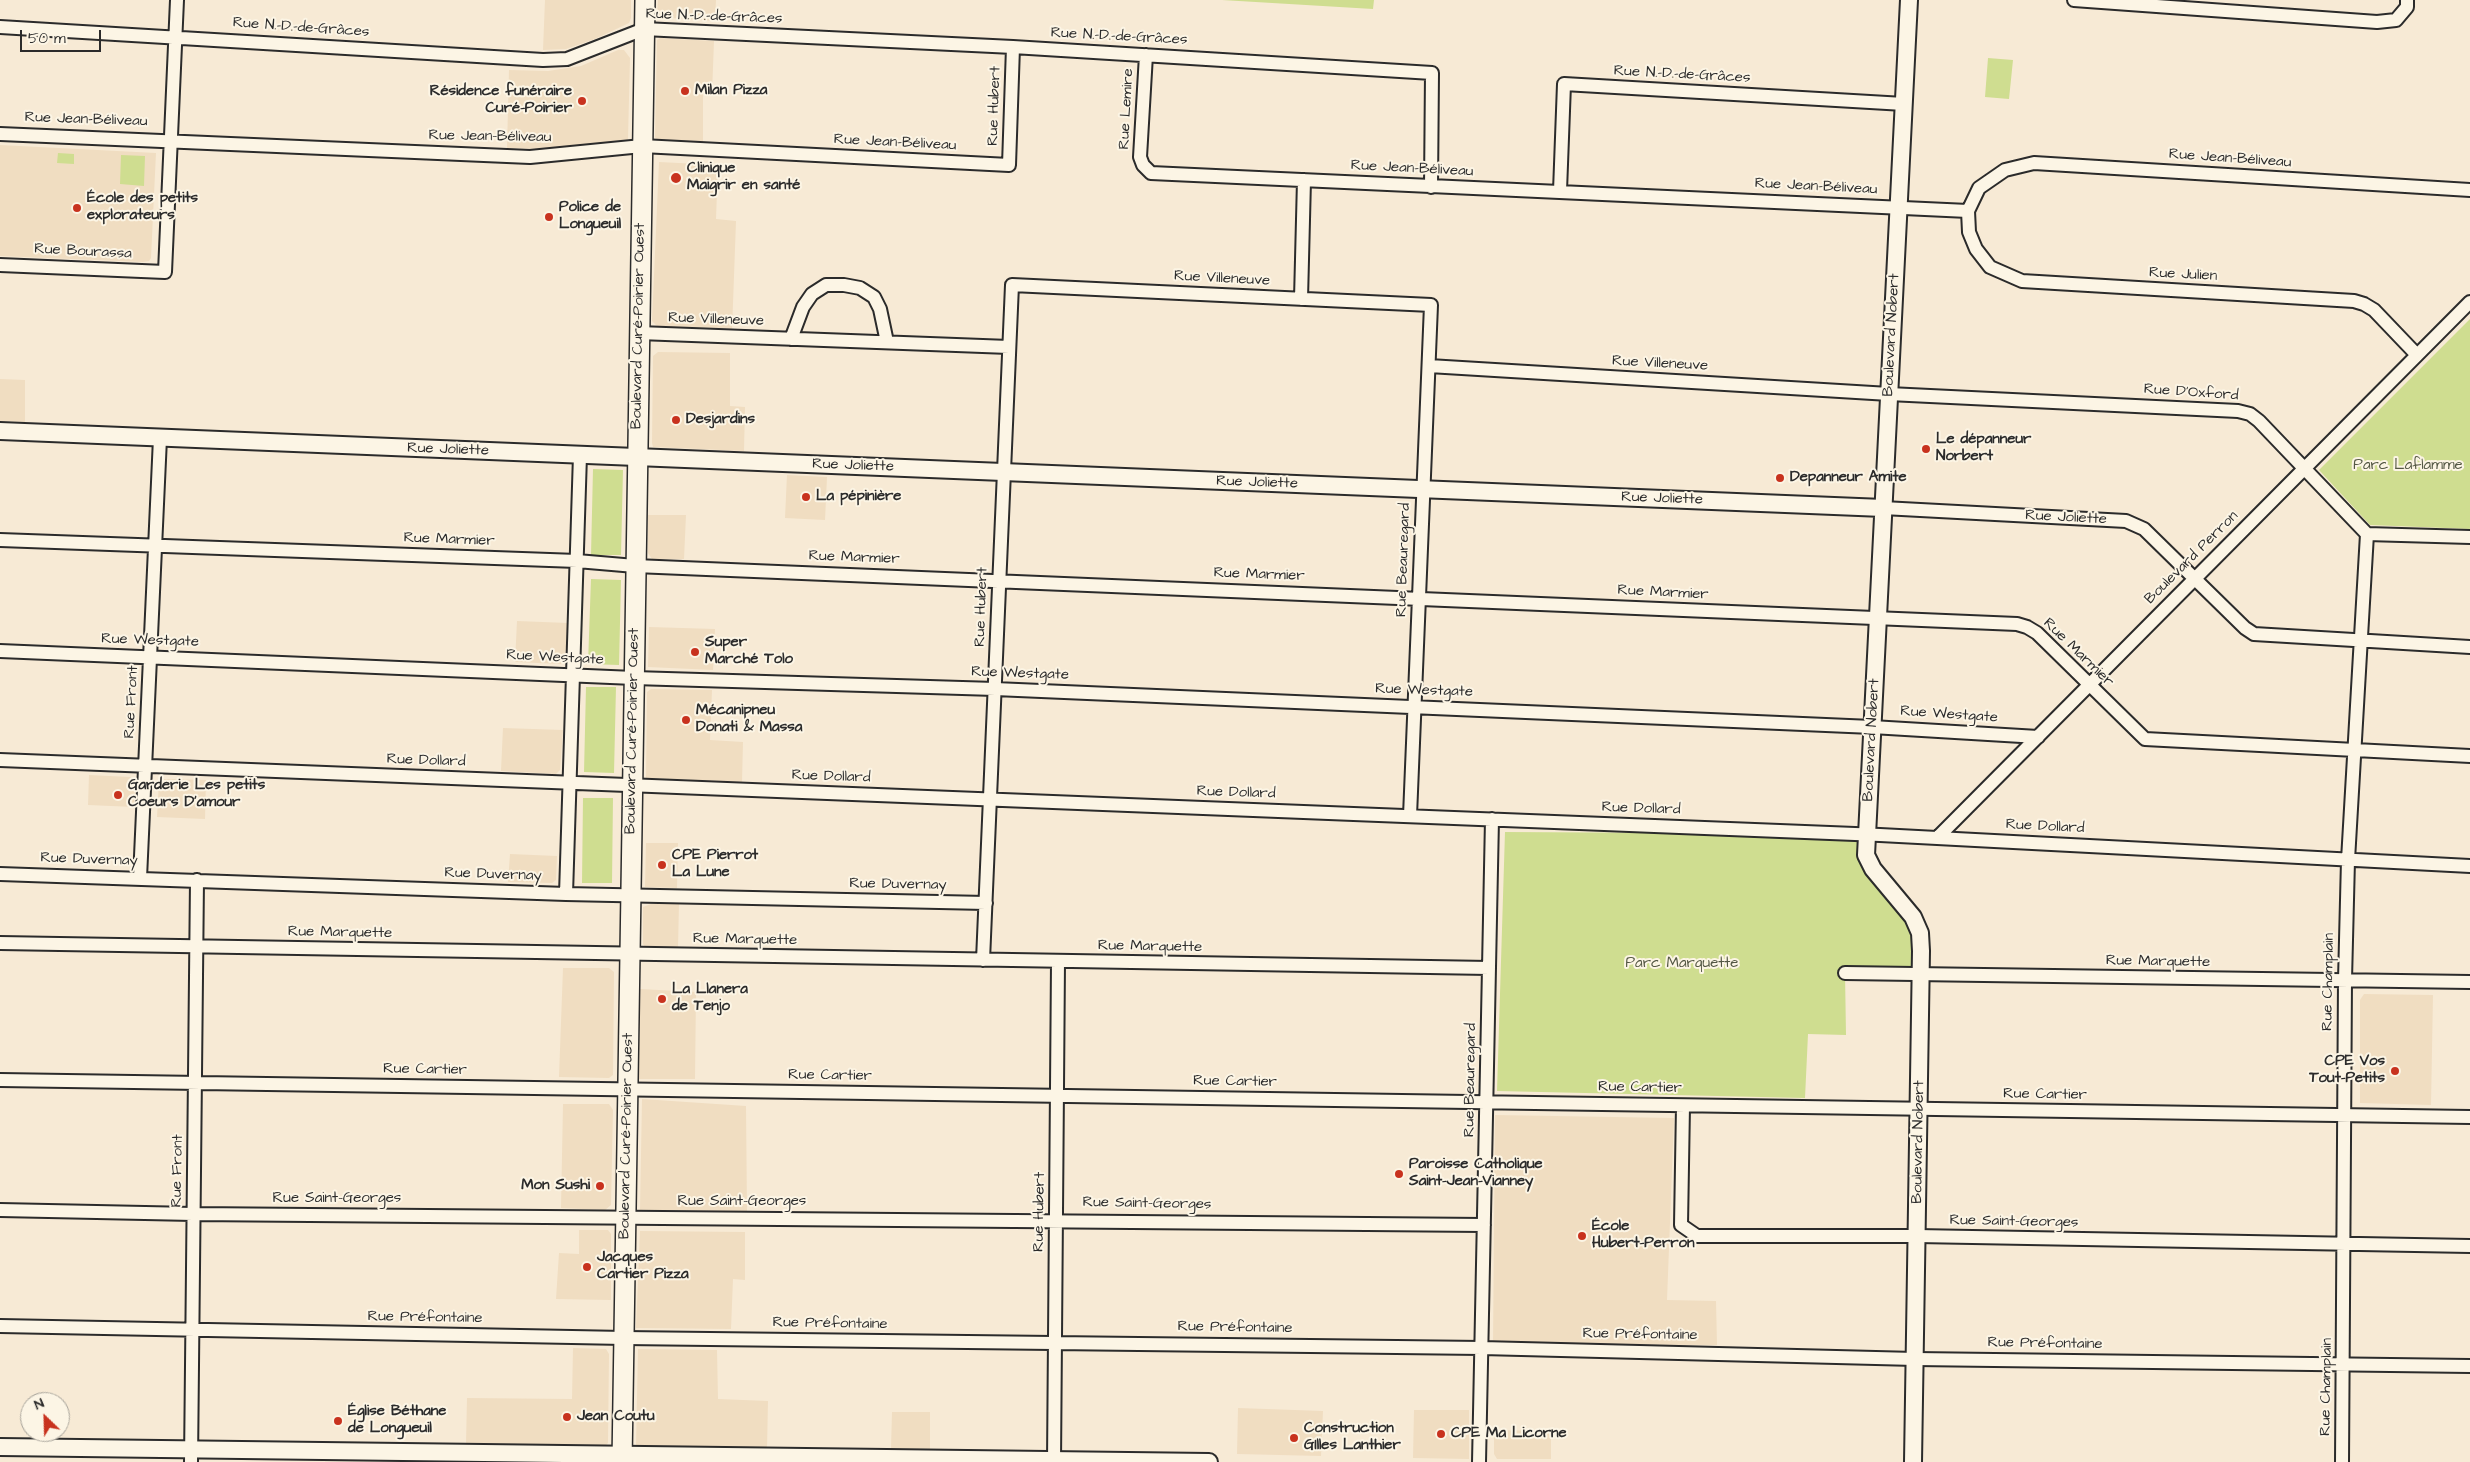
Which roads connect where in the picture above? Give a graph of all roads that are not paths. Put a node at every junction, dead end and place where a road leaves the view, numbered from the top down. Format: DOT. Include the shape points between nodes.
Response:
graph roads {
  1 [pos="177,0"];
  2 [pos="645,0"];
  3 [pos="1909,0"];
  4 [pos="2074,0"];
  5 [pos="2088,0"];
  6 [pos="2407,0"];
  7 [pos="0,27"];
  8 [pos="644,29"];
  9 [pos="175,37"];
  10 [pos="1013,47"];
  11 [pos="1146,55"];
  12 [pos="1904,104"];
  13 [pos="0,134"];
  14 [pos="170,140"];
  15 [pos="642,146"];
  16 [pos="1009,165"];
  17 [pos="1143,165"];
  18 [pos="1304,180"];
  19 [pos="1431,187"];
  20 [pos="1560,190"];
  21 [pos="2470,190"];
  22 [pos="1898,207"];
  23 [pos="1968,211"];
  24 [pos="0,265"];
  25 [pos="1012,285"];
  26 [pos="1301,299"];
  27 [pos="2470,302"];
  28 [pos="1432,305"];
  29 [pos="639,334"];
  30 [pos="791,339"];
  31 [pos="887,342"];
  32 [pos="1009,347"];
  33 [pos="2417,355"];
  34 [pos="1429,366"];
  35 [pos="1889,394"];
  36 [pos="0,431"];
  37 [pos="160,438"];
  38 [pos="580,455"];
  39 [pos="637,457"];
  40 [pos="2305,468"];
  41 [pos="1004,472"];
  42 [pos="1424,490"];
  43 [pos="1883,508"];
  44 [pos="2367,534"];
  45 [pos="2470,537"];
  46 [pos="0,540"];
  47 [pos="156,547"];
  48 [pos="576,561"];
  49 [pos="636,566"];
  50 [pos="2196,578"];
  51 [pos="999,580"];
  52 [pos="1419,598"];
  53 [pos="1878,618"];
  54 [pos="2361,641"];
  55 [pos="2470,647"];
  56 [pos="0,651"];
  57 [pos="151,657"];
  58 [pos="573,675"];
  59 [pos="634,678"];
  60 [pos="2088,686"];
  61 [pos="995,688"];
  62 [pos="1415,706"];
  63 [pos="1872,726"];
  64 [pos="2038,737"];
  65 [pos="2356,750"];
  66 [pos="2470,756"];
  67 [pos="0,760"];
  68 [pos="145,766"];
  69 [pos="570,783"];
  70 [pos="632,785"];
  71 [pos="990,799"];
  72 [pos="1410,816"];
  73 [pos="1492,820"];
  74 [pos="1867,834"];
  75 [pos="1938,838"];
  76 [pos="2348,860"];
  77 [pos="2470,866"];
  78 [pos="0,874"];
  79 [pos="140,878"];
  80 [pos="197,880"];
  81 [pos="566,894"];
  82 [pos="630,895"];
  83 [pos="986,903"];
  84 [pos="0,943"];
  85 [pos="196,947"];
  86 [pos="629,954"];
  87 [pos="983,960"];
  88 [pos="1058,962"];
  89 [pos="1489,968"];
  90 [pos="1845,973"];
  91 [pos="1921,975"];
  92 [pos="2344,980"];
  93 [pos="2470,982"];
  94 [pos="0,1080"];
  95 [pos="195,1083"];
  96 [pos="627,1090"];
  97 [pos="1058,1096"];
  98 [pos="1487,1102"];
  99 [pos="1683,1106"];
  100 [pos="1919,1109"];
  101 [pos="2342,1115"];
  102 [pos="2470,1117"];
  103 [pos="0,1210"];
  104 [pos="194,1214"];
  105 [pos="625,1217"];
  106 [pos="1056,1219"];
  107 [pos="1484,1224"];
  108 [pos="1917,1236"];
  109 [pos="2343,1244"];
  110 [pos="2470,1246"];
  111 [pos="0,1326"];
  112 [pos="192,1329"];
  113 [pos="624,1338"];
  114 [pos="1055,1342"];
  115 [pos="1482,1348"];
  116 [pos="1915,1358"];
  117 [pos="2344,1365"];
  118 [pos="2470,1366"];
  119 [pos="0,1447"];
  120 [pos="191,1456"];
  121 [pos="622,1458"];
  122 [pos="1054,1460"];
  123 [pos="1209,1462"];
  124 [pos="1480,1462"];
  125 [pos="1913,1462"];
  126 [pos="2342,1462"];
  1 -- 9 [label="street"];
  2 -- 8 [label="main road, Boulevard Curé-Poirier Ouest"];
  3 -- 12 [label="street, Boulevard Nobert"];
  4 -- 5 [label="street"];
  5 -- 6 [label="street" via="2377,22 2396,20"];
  7 -- 9 [label="street, Rue N.-D.-de-Grâces"];
  8 -- 9 [label="street, Rue N.-D.-de-Grâces" via="567,58 543,60"];
  8 -- 10 [label="street, Rue N.-D.-de-Grâces"];
  8 -- 15 [label="main road, Boulevard Curé-Poirier Ouest"];
  9 -- 14 [label="street"];
  10 -- 11 [label="street, Rue N.-D.-de-Grâces"];
  10 -- 16 [label="street, Rue Hubert"];
  11 -- 17 [label="street, Rue Lemire" via="1140,157"];
  11 -- 19 [label="street, Rue N.-D.-de-Grâces" via="1432,73"];
  12 -- 20 [label="street, Rue N.-D.-de-Grâces" via="1564,84"];
  12 -- 22 [label="street, Boulevard Nobert"];
  13 -- 14 [label="street, Rue Jean-Béliveau"];
  14 -- 15 [label="street, Rue Jean-Béliveau" via="530,157"];
  14 -- 24 [label="street, Rue Bourassa" via="165,272"];
  15 -- 16 [label="street, Rue Jean-Béliveau"];
  15 -- 29 [label="main road, Boulevard Curé-Poirier Ouest"];
  17 -- 18 [label="street, Rue Jean-Béliveau" via="1151,173"];
  18 -- 19 [label="street, Rue Jean-Béliveau"];
  18 -- 26 [label="street"];
  19 -- 20 [label="street, Rue Jean-Béliveau"];
  20 -- 22 [label="street, Rue Jean-Béliveau"];
  21 -- 23 [label="street, Rue Jean-Béliveau" via="2034,163 2006,170 1979,188"];
  22 -- 23 [label="street, Rue Jean-Béliveau"];
  22 -- 35 [label="street, Boulevard Nobert"];
  23 -- 33 [label="street, Rue Julien" via="1969,232 1976,249 1990,267 2022,281 2354,301 2374,310"];
  25 -- 26 [label="street, Rue Villeneuve"];
  25 -- 32 [label="street, Rue Hubert"];
  26 -- 28 [label="street, Rue Villeneuve"];
  27 -- 33 [label="street, Boulevard Perron"];
  28 -- 34 [label="street, Rue Beauregard"];
  29 -- 30 [label="street, Rue Villeneuve"];
  29 -- 39 [label="main road, Boulevard Curé-Poirier Ouest"];
  30 -- 31 [label="street, Rue Villeneuve"];
  30 -- 31 [label="street" via="803,307 812,294 826,285 844,285 860,288 874,297 880,308"];
  31 -- 32 [label="street, Rue Villeneuve"];
  32 -- 41 [label="street, Rue Hubert"];
  33 -- 40 [label="street, Boulevard Perron"];
  34 -- 35 [label="street, Rue Villeneuve"];
  34 -- 42 [label="street, Rue Beauregard"];
  35 -- 40 [label="street, Rue D'Oxford" via="2238,411 2250,414"];
  35 -- 43 [label="street, Boulevard Nobert"];
  36 -- 37 [label="street, Rue Joliette"];
  37 -- 38 [label="street, Rue Joliette"];
  37 -- 47 [label="street, Rue Front"];
  38 -- 39 [label="street, Rue Joliette"];
  38 -- 48 [label="street"];
  39 -- 41 [label="street, Rue Joliette"];
  39 -- 49 [label="main road, Boulevard Curé-Poirier Ouest"];
  40 -- 44 [label="street, Rue D'Oxford"];
  40 -- 50 [label="street, Boulevard Perron"];
  41 -- 42 [label="street, Rue Joliette"];
  41 -- 51 [label="street, Rue Hubert"];
  42 -- 43 [label="street, Rue Joliette"];
  42 -- 52 [label="street, Rue Beauregard"];
  43 -- 50 [label="street, Rue Joliette" via="2126,521 2144,529"];
  43 -- 53 [label="street, Boulevard Nobert"];
  44 -- 45 [label="street"];
  44 -- 54 [label="street, Rue Champlain"];
  46 -- 47 [label="street, Rue Marmier"];
  47 -- 48 [label="street, Rue Marmier"];
  47 -- 57 [label="street, Rue Front"];
  48 -- 49 [label="street, Rue Marmier"];
  48 -- 58 [label="street"];
  49 -- 51 [label="street, Rue Marmier"];
  49 -- 59 [label="main road, Boulevard Curé-Poirier Ouest"];
  50 -- 54 [label="street, Rue Joliette" via="2254,634"];
  50 -- 60 [label="street, Boulevard Perron"];
  51 -- 52 [label="street, Rue Marmier"];
  51 -- 61 [label="street, Rue Hubert"];
  52 -- 53 [label="street, Rue Marmier"];
  52 -- 62 [label="street, Rue Beauregard"];
  53 -- 60 [label="street, Rue Marmier" via="2027,626"];
  53 -- 63 [label="street, Boulevard Nobert"];
  54 -- 55 [label="street, Rue Joliette"];
  54 -- 65 [label="street, Rue Champlain"];
  56 -- 57 [label="street, Rue Westgate"];
  57 -- 58 [label="street, Rue Westgate"];
  57 -- 68 [label="street, Rue Front"];
  58 -- 59 [label="street, Rue Westgate"];
  58 -- 69 [label="street"];
  59 -- 61 [label="street, Rue Westgate"];
  59 -- 70 [label="main road, Boulevard Curé-Poirier Ouest"];
  60 -- 64 [label="street, Boulevard Perron"];
  60 -- 65 [label="street, Rue Marmier" via="2145,739"];
  61 -- 62 [label="street, Rue Westgate"];
  61 -- 71 [label="street, Rue Hubert"];
  62 -- 63 [label="street, Rue Westgate"];
  62 -- 72 [label="street, Rue Beauregard"];
  63 -- 64 [label="street, Rue Westgate"];
  63 -- 74 [label="street, Boulevard Nobert"];
  64 -- 75 [label="street, Boulevard Perron"];
  65 -- 66 [label="street, Rue Marmier"];
  65 -- 76 [label="street, Rue Champlain"];
  67 -- 68 [label="street, Rue Dollard"];
  68 -- 69 [label="street, Rue Dollard"];
  68 -- 79 [label="street, Rue Front"];
  69 -- 70 [label="street, Rue Dollard"];
  69 -- 81 [label="street"];
  70 -- 71 [label="street, Rue Dollard"];
  70 -- 82 [label="main road, Boulevard Curé-Poirier Ouest"];
  71 -- 72 [label="street, Rue Dollard"];
  71 -- 83 [label="street, Rue Hubert"];
  72 -- 73 [label="street, Rue Dollard"];
  73 -- 74 [label="street, Rue Dollard"];
  73 -- 89 [label="street, Rue Beauregard"];
  74 -- 75 [label="street, Rue Dollard"];
  74 -- 91 [label="street, Boulevard Nobert" via="1866,856 1913,917 1920,934"];
  75 -- 76 [label="street, Rue Dollard"];
  76 -- 77 [label="street, Rue Dollard"];
  76 -- 92 [label="street, Rue Champlain"];
  78 -- 79 [label="street, Rue Duvernay"];
  79 -- 80 [label="street, Rue Duvernay"];
  80 -- 81 [label="street, Rue Duvernay"];
  80 -- 85 [label="street, Rue Front"];
  81 -- 82 [label="street, Rue Duvernay"];
  82 -- 83 [label="street, Rue Duvernay"];
  82 -- 86 [label="main road, Boulevard Curé-Poirier Ouest"];
  83 -- 87 [label="street, Rue Hubert"];
  84 -- 85 [label="street, Rue Marquette"];
  85 -- 86 [label="street, Rue Marquette"];
  85 -- 95 [label="street, Rue Front"];
  86 -- 87 [label="street, Rue Marquette"];
  86 -- 96 [label="main road, Boulevard Curé-Poirier Ouest"];
  87 -- 88 [label="street, Rue Marquette"];
  88 -- 89 [label="street, Rue Marquette"];
  88 -- 97 [label="street, Rue Hubert"];
  89 -- 98 [label="street, Rue Beauregard"];
  90 -- 91 [label="street, Rue Marquette"];
  91 -- 92 [label="street, Rue Marquette"];
  91 -- 100 [label="street, Boulevard Nobert"];
  92 -- 93 [label="street, Rue Marquette"];
  92 -- 101 [label="street, Rue Champlain"];
  94 -- 95 [label="street, Rue Cartier"];
  95 -- 96 [label="street, Rue Cartier"];
  95 -- 104 [label="street, Rue Front"];
  96 -- 97 [label="street, Rue Cartier"];
  96 -- 105 [label="main road, Boulevard Curé-Poirier Ouest"];
  97 -- 98 [label="street, Rue Cartier"];
  97 -- 106 [label="street, Rue Hubert"];
  98 -- 99 [label="street, Rue Cartier"];
  98 -- 107 [label="street, Rue Beauregard"];
  99 -- 100 [label="street, Rue Cartier" via="1808,1105"];
  99 -- 108 [label="street, Rue Saint-Georges" via="1681,1225 1697,1236"];
  100 -- 101 [label="street, Rue Cartier"];
  100 -- 108 [label="street, Boulevard Nobert"];
  101 -- 102 [label="street, Rue Cartier"];
  101 -- 109 [label="street, Rue Champlain"];
  103 -- 104 [label="street, Rue Saint-Georges"];
  104 -- 105 [label="street, Rue Saint-Georges"];
  104 -- 112 [label="street, Rue Front"];
  105 -- 106 [label="street, Rue Saint-Georges"];
  105 -- 113 [label="main road, Boulevard Curé-Poirier Ouest"];
  106 -- 107 [label="street, Rue Saint-Georges"];
  106 -- 114 [label="street, Rue Hubert"];
  107 -- 115 [label="street, Rue Beauregard"];
  108 -- 109 [label="street, Rue Saint-Georges"];
  108 -- 116 [label="street, Boulevard Nobert"];
  109 -- 110 [label="street, Rue Saint-Georges"];
  109 -- 117 [label="street, Rue Champlain"];
  111 -- 112 [label="street, Rue Préfontaine"];
  112 -- 113 [label="street, Rue Préfontaine"];
  112 -- 120 [label="street, Rue Front"];
  113 -- 114 [label="street, Rue Préfontaine"];
  113 -- 121 [label="main road, Boulevard Curé-Poirier Ouest"];
  114 -- 115 [label="street, Rue Préfontaine"];
  114 -- 122 [label="street, Rue Hubert"];
  115 -- 116 [label="street, Rue Préfontaine"];
  115 -- 124 [label="street, Rue Beauregard"];
  116 -- 117 [label="street, Rue Préfontaine"];
  116 -- 125 [label="street, Boulevard Nobert"];
  117 -- 118 [label="street, Rue Préfontaine"];
  117 -- 126 [label="street, Rue Champlain"];
  119 -- 120 [label="street"];
  120 -- 121 [label="street"];
  121 -- 122 [label="street"];
  122 -- 123 [label="street"];
}
